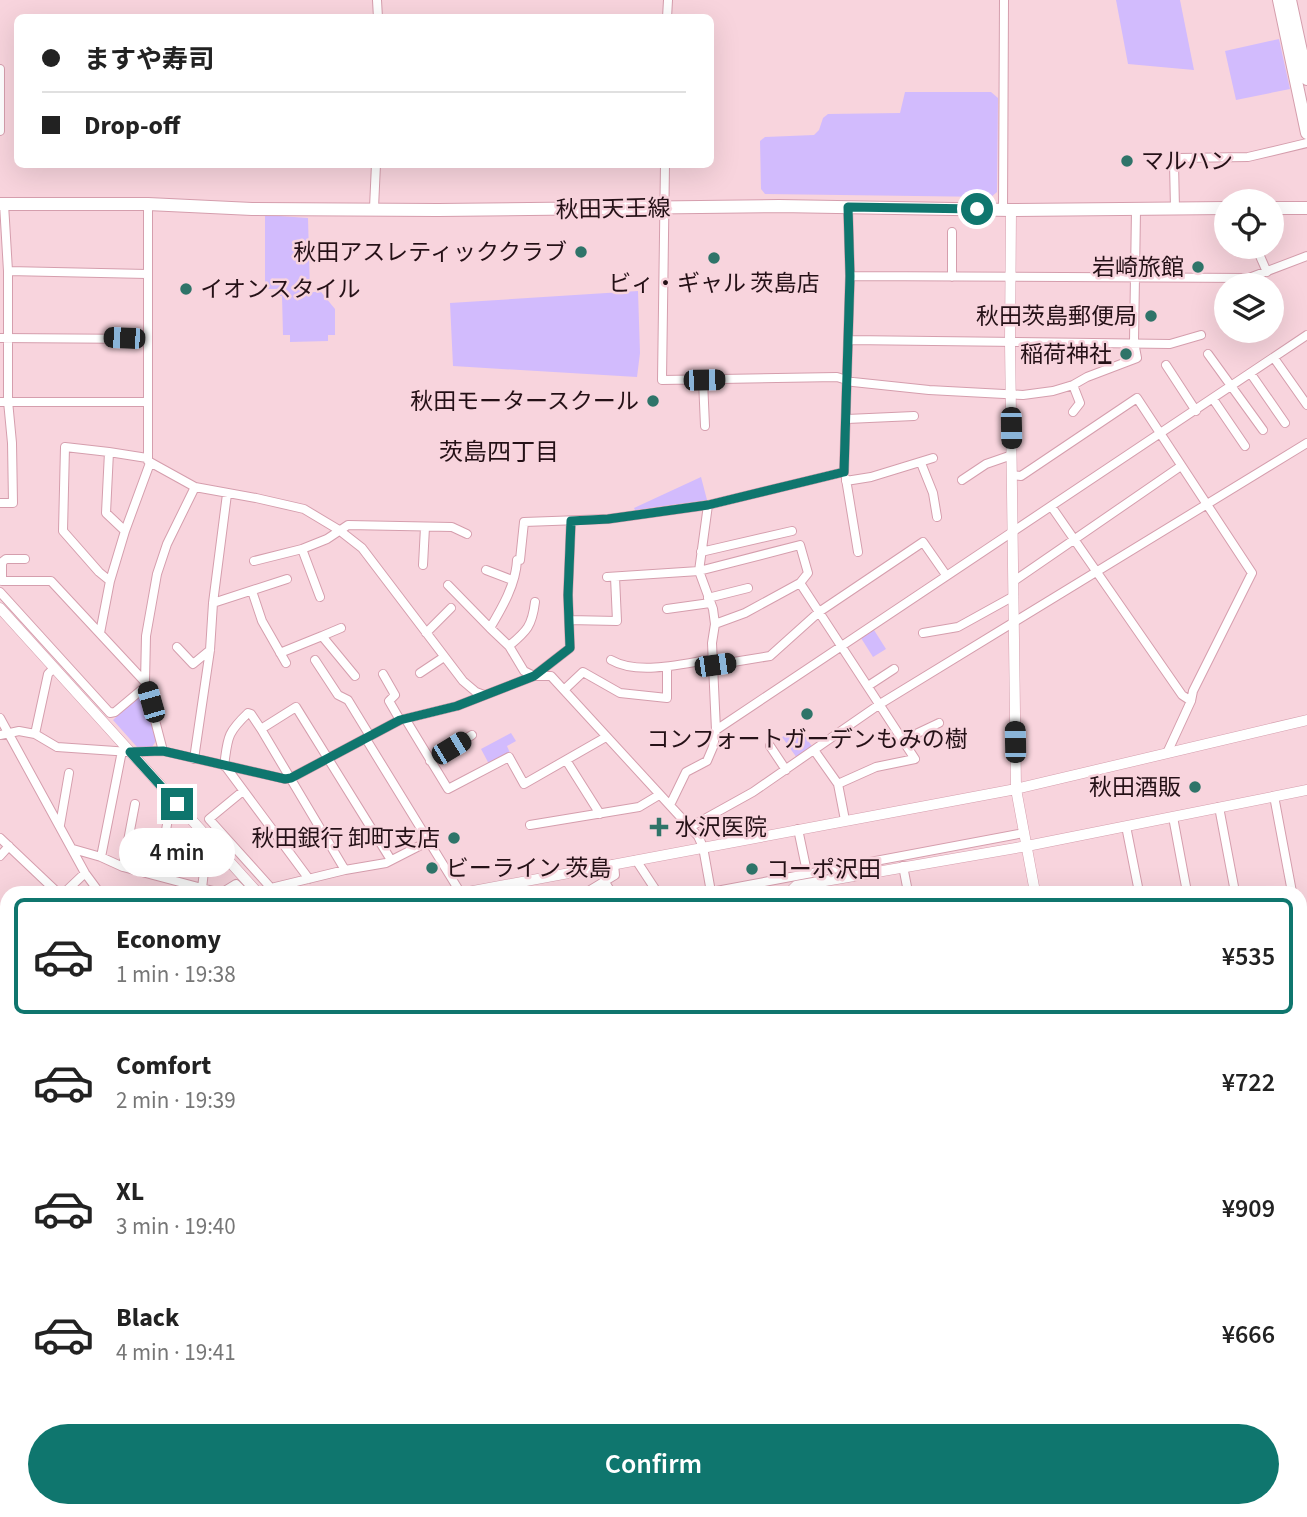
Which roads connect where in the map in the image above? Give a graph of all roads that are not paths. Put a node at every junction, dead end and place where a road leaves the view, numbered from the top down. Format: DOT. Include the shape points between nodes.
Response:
graph roads {
  1 [pos="1004,0"];
  2 [pos="1279,0"];
  3 [pos="1290,0"];
  4 [pos="0,69"];
  5 [pos="1307,79"];
  6 [pos="0,131"];
  7 [pos="1307,133"];
  8 [pos="1307,143"];
  9 [pos="376,168"];
  10 [pos="665,168"];
  11 [pos="2,204"];
  12 [pos="148,204"];
  13 [pos="848,207"];
  14 [pos="374,208"];
  15 [pos="664,208"];
  16 [pos="1214,208"];
  17 [pos="1284,208"];
  18 [pos="1307,208"];
  19 [pos="1175,209"];
  20 [pos="1007,210"];
  21 [pos="1136,210"];
  22 [pos="952,232"];
  23 [pos="1307,256"];
  24 [pos="1261,259"];
  25 [pos="8,271"];
  26 [pos="1267,272"];
  27 [pos="147,274"];
  28 [pos="850,276"];
  29 [pos="953,276"];
  30 [pos="1011,277"];
  31 [pos="1136,277"];
  32 [pos="1202,335"];
  33 [pos="1307,335"];
  34 [pos="0,338"];
  35 [pos="10,338"];
  36 [pos="148,339"];
  37 [pos="849,340"];
  38 [pos="1010,342"];
  39 [pos="1135,342"];
  40 [pos="1208,354"];
  41 [pos="1274,358"];
  42 [pos="1166,365"];
  43 [pos="1251,374"];
  44 [pos="846,378"];
  45 [pos="704,380"];
  46 [pos="1073,384"];
  47 [pos="1232,386"];
  48 [pos="1011,396"];
  49 [pos="1213,399"];
  50 [pos="4,402"];
  51 [pos="148,402"];
  52 [pos="1307,405"];
  53 [pos="1196,411"];
  54 [pos="1073,412"];
  55 [pos="914,416"];
  56 [pos="847,419"];
  57 [pos="1285,423"];
  58 [pos="705,426"];
  59 [pos="1263,430"];
  60 [pos="1159,433"];
  61 [pos="1307,443"];
  62 [pos="1245,446"];
  63 [pos="109,452"];
  64 [pos="1012,455"];
  65 [pos="933,458"];
  66 [pos="149,461"];
  67 [pos="921,463"];
  68 [pos="1181,466"];
  69 [pos="1012,475"];
  70 [pos="845,477"];
  71 [pos="962,480"];
  72 [pos="195,488"];
  73 [pos="227,494"];
  74 [pos="0,503"];
  75 [pos="708,505"];
  76 [pos="1051,506"];
  77 [pos="1207,506"];
  78 [pos="937,517"];
  79 [pos="571,521"];
  80 [pos="425,527"];
  81 [pos="339,530"];
  82 [pos="125,531"];
  83 [pos="792,531"];
  84 [pos="1012,532"];
  85 [pos="467,534"];
  86 [pos="1075,540"];
  87 [pos="302,548"];
  88 [pos="701,552"];
  89 [pos="858,552"];
  90 [pos="25,559"];
  91 [pos="254,561"];
  92 [pos="423,565"];
  93 [pos="486,570"];
  94 [pos="699,571"];
  95 [pos="1098,572"];
  96 [pos="946,575"];
  97 [pos="287,579"];
  98 [pos="512,580"];
  99 [pos="1014,580"];
  100 [pos="110,581"];
  101 [pos="800,583"];
  102 [pos="448,585"];
  103 [pos="1,587"];
  104 [pos="748,588"];
  105 [pos="251,591"];
  106 [pos="1014,596"];
  107 [pos="320,597"];
  108 [pos="709,600"];
  109 [pos="536,602"];
  110 [pos="213,603"];
  111 [pos="0,608"];
  112 [pos="451,608"];
  113 [pos="667,609"];
  114 [pos="819,612"];
  115 [pos="569,620"];
  116 [pos="715,624"];
  117 [pos="1014,624"];
  118 [pos="341,628"];
  119 [pos="490,628"];
  120 [pos="100,633"];
  121 [pos="426,633"];
  122 [pos="923,633"];
  123 [pos="322,636"];
  124 [pos="509,646"];
  125 [pos="177,647"];
  126 [pos="841,647"];
  127 [pos="210,650"];
  128 [pos="280,653"];
  129 [pos="444,657"];
  130 [pos="314,660"];
  131 [pos="611,660"];
  132 [pos="715,662"];
  133 [pos="286,663"];
  134 [pos="667,667"];
  135 [pos="54,668"];
  136 [pos="894,669"];
  137 [pos="420,673"];
  138 [pos="383,674"];
  139 [pos="355,676"];
  140 [pos="534,676"];
  141 [pos="145,684"];
  142 [pos="868,686"];
  143 [pos="565,689"];
  144 [pos="484,695"];
  145 [pos="1191,701"];
  146 [pos="880,704"];
  147 [pos="0,718"];
  148 [pos="403,720"];
  149 [pos="1307,720"];
  150 [pos="939,723"];
  151 [pos="261,729"];
  152 [pos="716,730"];
  153 [pos="4,734"];
  154 [pos="35,734"];
  155 [pos="472,735"];
  156 [pos="606,737"];
  157 [pos="368,738"];
  158 [pos="904,740"];
  159 [pos="771,746"];
  160 [pos="814,750"];
  161 [pos="163,751"];
  162 [pos="126,752"];
  163 [pos="1167,752"];
  164 [pos="194,759"];
  165 [pos="330,759"];
  166 [pos="566,760"];
  167 [pos="430,761"];
  168 [pos="225,767"];
  169 [pos="786,770"];
  170 [pos="69,773"];
  171 [pos="291,778"];
  172 [pos="838,784"];
  173 [pos="1017,789"];
  174 [pos="1307,790"];
  175 [pos="243,791"];
  176 [pos="659,795"];
  177 [pos="1275,796"];
  178 [pos="135,804"];
  179 [pos="670,805"];
  180 [pos="1219,807"];
  181 [pos="169,813"];
  182 [pos="600,814"];
  183 [pos="1173,817"];
  184 [pos="845,820"];
  185 [pos="60,825"];
  186 [pos="530,825"];
  187 [pos="1126,826"];
  188 [pos="690,827"];
  189 [pos="798,830"];
  190 [pos="1024,833"];
  191 [pos="0,838"];
  192 [pos="208,839"];
  193 [pos="429,841"];
  194 [pos="9,846"];
  195 [pos="1027,846"];
  196 [pos="704,847"];
  197 [pos="73,849"];
  198 [pos="0,856"];
  199 [pos="101,857"];
  200 [pos="391,860"];
  201 [pos="636,860"];
  202 [pos="614,864"];
  203 [pos="903,866"];
  204 [pos="123,867"];
  205 [pos="345,870"];
  206 [pos="807,872"];
  207 [pos="85,873"];
  208 [pos="158,876"];
  209 [pos="309,878"];
  210 [pos="605,882"];
  211 [pos="51,886"];
  212 [pos="71,886"];
  213 [pos="95,886"];
  214 [pos="195,886"];
  215 [pos="202,886"];
  216 [pos="251,886"];
  217 [pos="269,886"];
  218 [pos="279,886"];
  219 [pos="456,886"];
  220 [pos="499,886"];
  221 [pos="598,886"];
  222 [pos="607,886"];
  223 [pos="653,886"];
  224 [pos="710,886"];
  225 [pos="740,886"];
  226 [pos="796,886"];
  227 [pos="907,886"];
  228 [pos="1034,886"];
  229 [pos="1138,886"];
  230 [pos="1186,886"];
  231 [pos="1235,886"];
  232 [pos="1291,886"];
  1 -- 20 [label="street"];
  2 -- 7 [label="main road"];
  3 -- 5 [label="main road"];
  4 -- 6 [label="street"];
  8 -- 19 [label="street" via="1248,157 1179,158 1174,163"];
  9 -- 14 [label="street"];
  10 -- 15 [label="street"];
  11 -- 12 [label="main road, 秋田天王線"];
  11 -- 25 [label="street"];
  12 -- 14 [label="main road, 秋田天王線"];
  12 -- 27 [label="street"];
  13 -- 15 [label="main road, 秋田天王線"];
  13 -- 20 [label="main road, 秋田天王線"];
  13 -- 28 [label="street"];
  14 -- 15 [label="main road, 秋田天王線"];
  15 -- 45 [label="street" via="662,380"];
  16 -- 19 [label="main road, 秋田天王線"];
  17 -- 18 [label="main road"];
  19 -- 21 [label="main road, 秋田天王線"];
  20 -- 21 [label="main road, 秋田天王線"];
  20 -- 30 [label="street"];
  21 -- 31 [label="street"];
  22 -- 29 [label="street"];
  23 -- 26 [label="street"];
  24 -- 26 [label="street"];
  25 -- 27 [label="street"];
  25 -- 35 [label="street"];
  26 -- 31 [label="street" via="1249,278"];
  27 -- 36 [label="street"];
  28 -- 29 [label="street"];
  28 -- 37 [label="street"];
  29 -- 30 [label="street"];
  30 -- 31 [label="street"];
  30 -- 38 [label="street"];
  31 -- 39 [label="street"];
  32 -- 39 [label="street" via="1170,344"];
  33 -- 41 [label="street"];
  34 -- 35 [label="street"];
  35 -- 36 [label="street"];
  35 -- 50 [label="street"];
  36 -- 51 [label="street"];
  37 -- 38 [label="street"];
  37 -- 44 [label="street"];
  38 -- 39 [label="street"];
  38 -- 48 [label="street"];
  39 -- 46 [label="street" via="1137,358"];
  40 -- 47 [label="street"];
  41 -- 43 [label="street"];
  41 -- 52 [label="street"];
  42 -- 53 [label="street"];
  43 -- 47 [label="street"];
  43 -- 57 [label="street"];
  44 -- 45 [label="street"];
  44 -- 48 [label="street"];
  44 -- 56 [label="street"];
  45 -- 58 [label="street"];
  46 -- 48 [label="street"];
  46 -- 54 [label="street" via="1080,403"];
  47 -- 49 [label="street"];
  47 -- 59 [label="street"];
  48 -- 64 [label="street"];
  49 -- 53 [label="street"];
  49 -- 62 [label="street"];
  50 -- 51 [label="street"];
  50 -- 74 [label="street" via="13,503"];
  51 -- 66 [label="street"];
  53 -- 60 [label="street"];
  55 -- 56 [label="street"];
  56 -- 70 [label="street"];
  60 -- 68 [label="street"];
  60 -- 69 [label="street" via="1137,398 1021,476"];
  60 -- 76 [label="street"];
  61 -- 77 [label="street"];
  63 -- 66 [label="street"];
  63 -- 82 [label="street" via="106,513"];
  63 -- 100 [label="street" via="65,447 62,531"];
  64 -- 69 [label="street"];
  64 -- 71 [label="street" via="986,464"];
  65 -- 67 [label="street"];
  66 -- 72 [label="street"];
  66 -- 82 [label="street"];
  67 -- 70 [label="street" via="872,477"];
  67 -- 78 [label="street"];
  68 -- 77 [label="street"];
  68 -- 86 [label="street"];
  69 -- 84 [label="street"];
  70 -- 75 [label="street"];
  70 -- 89 [label="street"];
  72 -- 73 [label="street"];
  72 -- 141 [label="street" via="157,574 146,636"];
  73 -- 81 [label="street" via="304,509"];
  73 -- 110 [label="street"];
  75 -- 79 [label="street"];
  75 -- 88 [label="street"];
  76 -- 84 [label="street"];
  76 -- 86 [label="street"];
  77 -- 95 [label="street"];
  77 -- 145 [label="street" via="1252,573"];
  79 -- 98 [label="street" via="524,522 520,560"];
  79 -- 115 [label="street"];
  80 -- 81 [label="street" via="348,525"];
  80 -- 85 [label="street" via="452,527"];
  80 -- 92 [label="street"];
  81 -- 87 [label="street"];
  81 -- 121 [label="street" via="362,548"];
  82 -- 100 [label="street"];
  83 -- 88 [label="street"];
  84 -- 96 [label="street"];
  84 -- 99 [label="street"];
  86 -- 95 [label="street"];
  86 -- 99 [label="street"];
  87 -- 91 [label="street"];
  87 -- 107 [label="street"];
  88 -- 94 [label="street"];
  90 -- 103 [label="street" via="2,562"];
  93 -- 98 [label="street"];
  94 -- 101 [label="street" via="800,545 807,573"];
  94 -- 108 [label="street"];
  94 -- 115 [label="street" via="611,577 617,621"];
  95 -- 117 [label="street"];
  95 -- 145 [label="street" via="1182,695"];
  96 -- 114 [label="street" via="923,542"];
  96 -- 126 [label="street"];
  97 -- 105 [label="street"];
  98 -- 119 [label="street"];
  99 -- 106 [label="street"];
  100 -- 120 [label="street"];
  101 -- 114 [label="street"];
  101 -- 116 [label="street"];
  102 -- 119 [label="street"];
  103 -- 120 [label="street" via="51,582"];
  103 -- 141 [label="street" via="110,713"];
  104 -- 108 [label="street"];
  105 -- 110 [label="street"];
  105 -- 128 [label="street"];
  106 -- 117 [label="street"];
  106 -- 122 [label="street" via="958,627"];
  108 -- 113 [label="street"];
  108 -- 116 [label="street"];
  109 -- 124 [label="street" via="528,631"];
  110 -- 127 [label="street"];
  111 -- 135 [label="street"];
  112 -- 121 [label="street"];
  114 -- 126 [label="street"];
  114 -- 132 [label="street" via="770,656"];
  115 -- 140 [label="street" via="570,648"];
  116 -- 132 [label="street"];
  117 -- 146 [label="street"];
  117 -- 173 [label="street"];
  118 -- 123 [label="street"];
  119 -- 124 [label="street"];
  120 -- 141 [label="street"];
  121 -- 129 [label="street"];
  123 -- 128 [label="street"];
  123 -- 139 [label="street"];
  124 -- 140 [label="street" via="524,671"];
  125 -- 127 [label="street" via="193,664"];
  126 -- 142 [label="street"];
  126 -- 152 [label="street"];
  127 -- 164 [label="street"];
  128 -- 133 [label="street"];
  129 -- 137 [label="street"];
  129 -- 144 [label="street" via="468,688"];
  130 -- 157 [label="street" via="338,695 348,700"];
  131 -- 134 [label="street" via="620,665"];
  132 -- 134 [label="street"];
  132 -- 152 [label="street"];
  134 -- 143 [label="street" via="667,698 620,693 583,672"];
  135 -- 154 [label="street" via="48,674"];
  135 -- 162 [label="street"];
  136 -- 142 [label="street"];
  138 -- 148 [label="street" via="395,695 389,701"];
  140 -- 143 [label="street" via="551,677"];
  140 -- 144 [label="street"];
  141 -- 161 [label="street"];
  142 -- 146 [label="street"];
  143 -- 156 [label="street"];
  144 -- 148 [label="street"];
  145 -- 163 [label="street"];
  146 -- 158 [label="street"];
  146 -- 160 [label="street"];
  147 -- 153 [label="street"];
  148 -- 157 [label="street"];
  148 -- 167 [label="street"];
  149 -- 163 [label="street"];
  150 -- 158 [label="street"];
  151 -- 165 [label="street" via="296,707"];
  151 -- 168 [label="street" via="248,713 232,728"];
  151 -- 171 [label="street"];
  152 -- 179 [label="street" via="707,761 686,772"];
  153 -- 154 [label="street"];
  153 -- 185 [label="street"];
  154 -- 162 [label="street" via="57,747"];
  155 -- 167 [label="street"];
  156 -- 166 [label="street"];
  156 -- 176 [label="street"];
  157 -- 165 [label="street"];
  157 -- 193 [label="street"];
  158 -- 172 [label="street" via="915,759 876,767"];
  159 -- 169 [label="street"];
  160 -- 169 [label="street"];
  160 -- 172 [label="street"];
  161 -- 162 [label="street"];
  161 -- 164 [label="street"];
  162 -- 192 [label="street"];
  162 -- 199 [label="street"];
  163 -- 173 [label="street"];
  164 -- 168 [label="street"];
  165 -- 171 [label="street"];
  165 -- 200 [label="street"];
  166 -- 167 [label="street" via="524,784 509,757 448,789"];
  166 -- 182 [label="street"];
  168 -- 171 [label="street"];
  168 -- 175 [label="street"];
  169 -- 188 [label="street"];
  170 -- 185 [label="street"];
  171 -- 205 [label="street"];
  172 -- 184 [label="street"];
  173 -- 184 [label="street"];
  173 -- 190 [label="street"];
  174 -- 177 [label="street"];
  175 -- 209 [label="street"];
  175 -- 217 [label="street" via="209,819"];
  176 -- 179 [label="street"];
  176 -- 182 [label="street" via="639,807"];
  177 -- 180 [label="street"];
  177 -- 232 [label="street"];
  178 -- 204 [label="street"];
  179 -- 188 [label="street"];
  180 -- 183 [label="street"];
  180 -- 231 [label="street"];
  181 -- 208 [label="street"];
  182 -- 186 [label="street"];
  183 -- 187 [label="street"];
  183 -- 230 [label="street"];
  184 -- 189 [label="street"];
  185 -- 197 [label="street"];
  187 -- 195 [label="street"];
  187 -- 229 [label="street"];
  188 -- 196 [label="street"];
  189 -- 196 [label="street"];
  189 -- 206 [label="street"];
  190 -- 195 [label="street"];
  190 -- 206 [label="street"];
  191 -- 194 [label="street"];
  192 -- 215 [label="street"];
  192 -- 216 [label="street"];
  193 -- 200 [label="street"];
  193 -- 219 [label="street"];
  194 -- 198 [label="street"];
  194 -- 211 [label="street"];
  195 -- 203 [label="street"];
  195 -- 228 [label="street"];
  196 -- 201 [label="street"];
  196 -- 224 [label="street"];
  197 -- 199 [label="street"];
  197 -- 207 [label="street"];
  199 -- 204 [label="street"];
  200 -- 205 [label="street"];
  201 -- 202 [label="street"];
  201 -- 223 [label="street"];
  202 -- 210 [label="street" via="615,875"];
  202 -- 220 [label="street"];
  203 -- 226 [label="street"];
  203 -- 227 [label="street"];
  204 -- 208 [label="street"];
  205 -- 209 [label="street"];
  206 -- 225 [label="street"];
  207 -- 212 [label="street"];
  207 -- 213 [label="street"];
  208 -- 214 [label="street"];
  209 -- 218 [label="street"];
  210 -- 221 [label="street"];
  210 -- 222 [label="street"];
}
